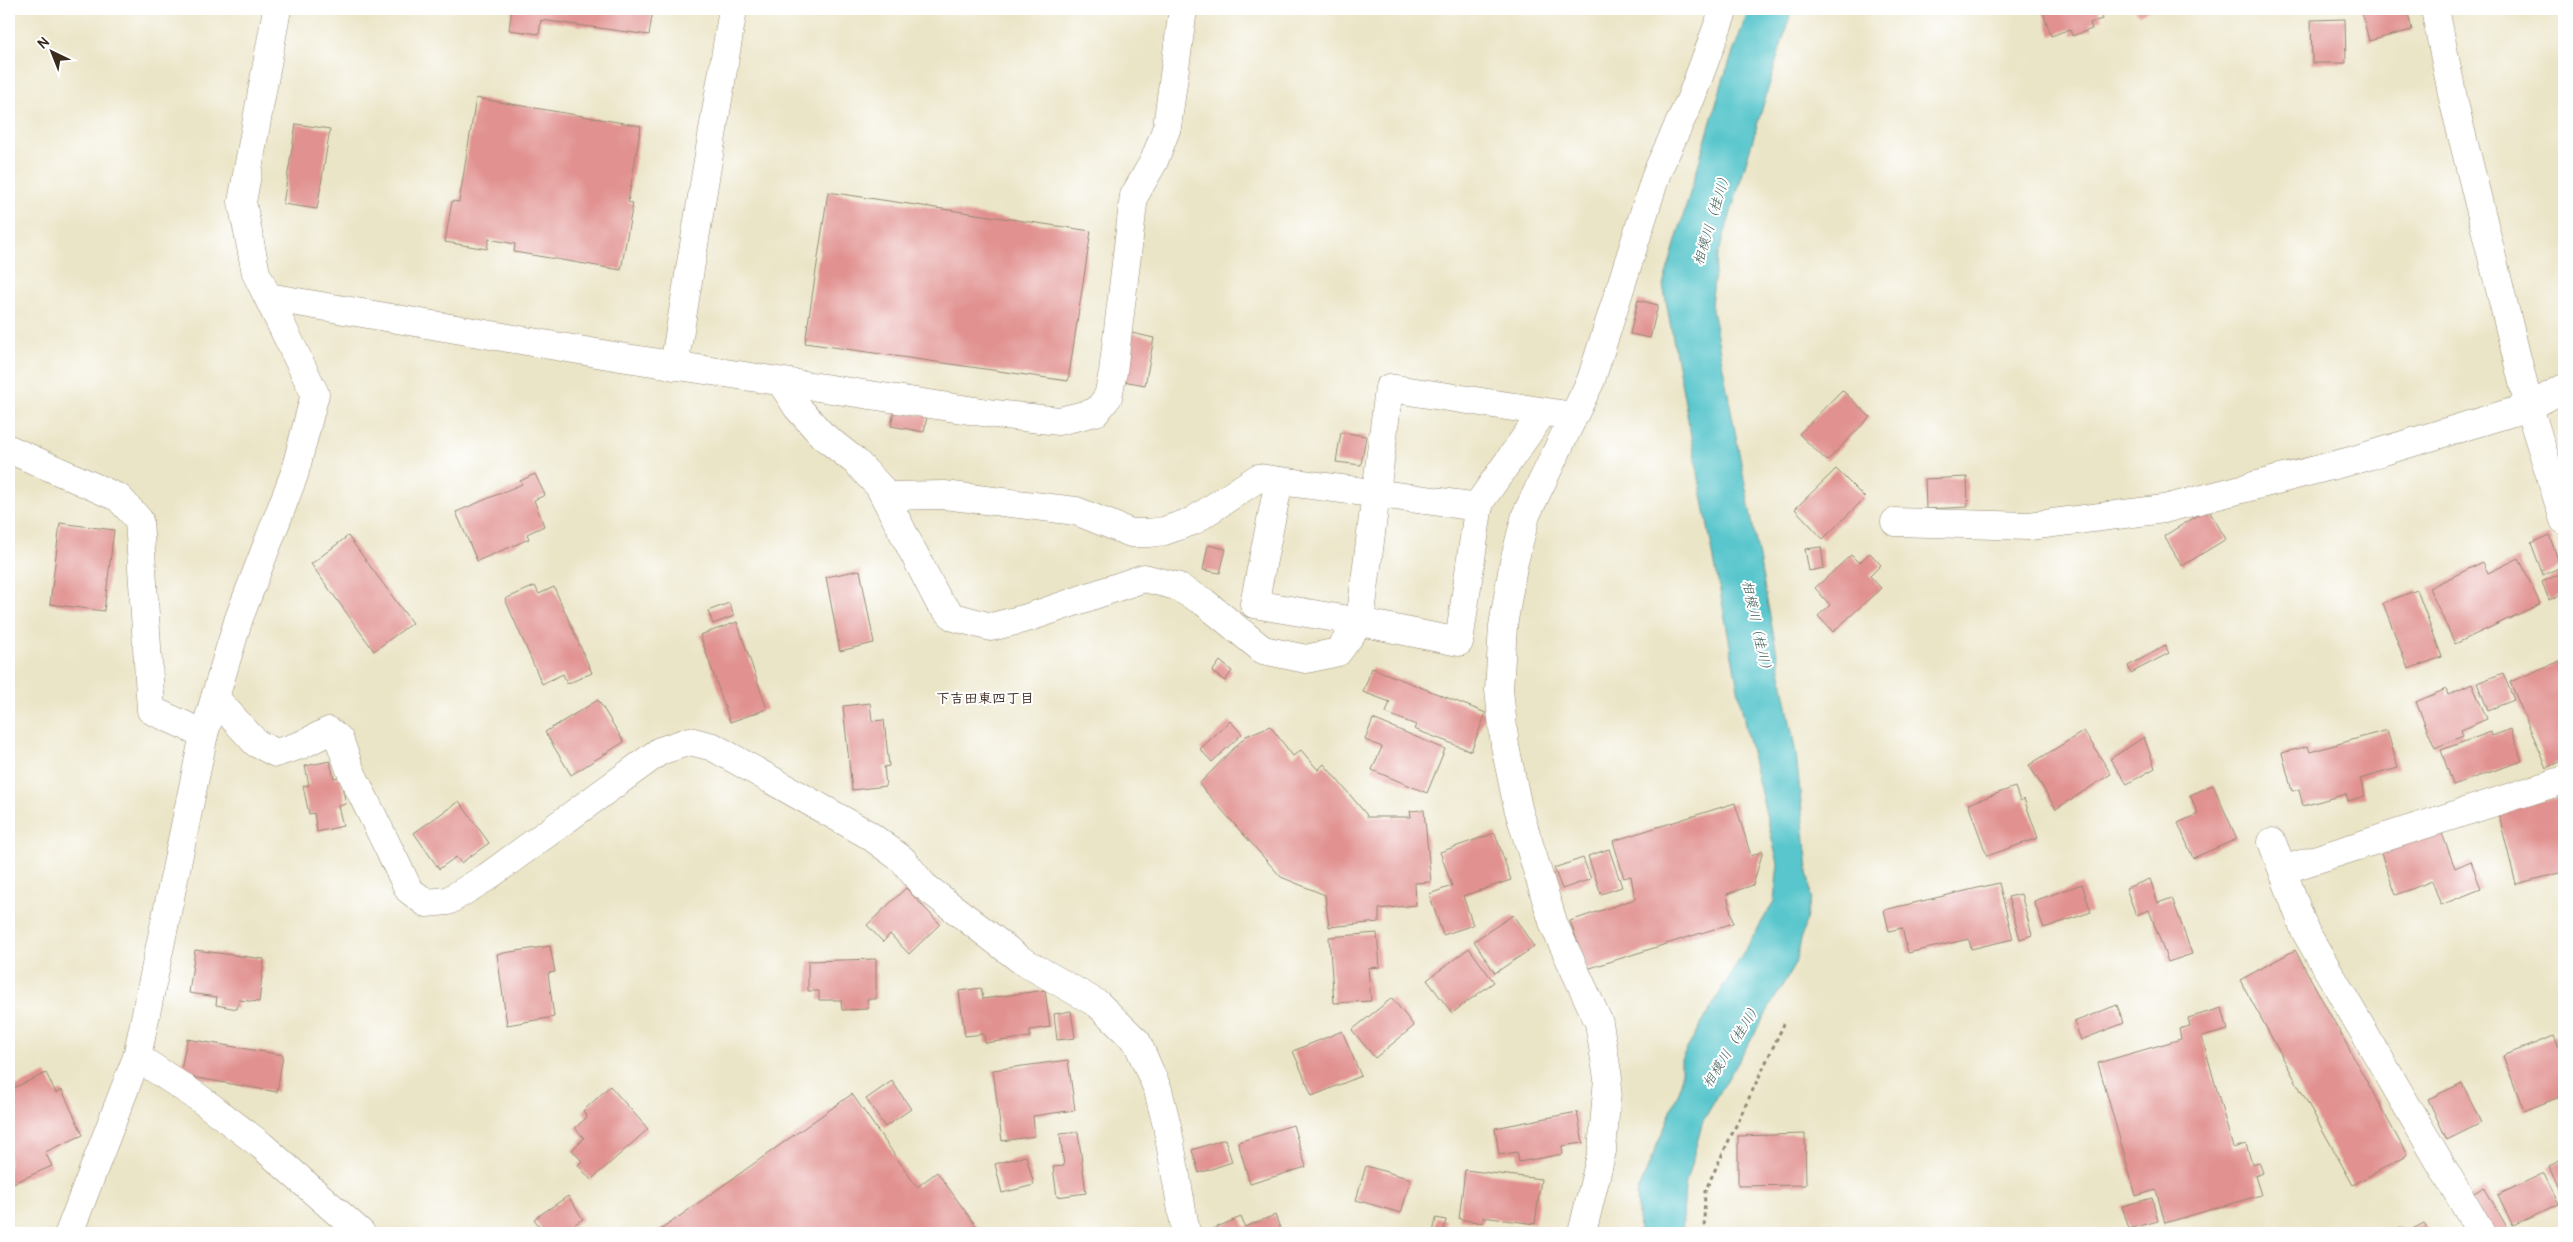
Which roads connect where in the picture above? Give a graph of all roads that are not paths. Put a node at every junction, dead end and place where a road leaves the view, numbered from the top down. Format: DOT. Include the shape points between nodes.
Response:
graph roads {
  1 [pos="277,9"];
  2 [pos="733,9"];
  3 [pos="1183,9"];
  4 [pos="1724,9"];
  5 [pos="2436,9"];
  6 [pos="268,297"];
  7 [pos="674,366"];
  8 [pos="781,382"];
  9 [pos="2564,388"];
  10 [pos="2530,407"];
  11 [pos="1543,412"];
  12 [pos="1574,416"];
  13 [pos="9,449"];
  14 [pos="1279,481"];
  15 [pos="1376,495"];
  16 [pos="885,496"];
  17 [pos="1479,507"];
  18 [pos="2564,520"];
  19 [pos="1895,522"];
  20 [pos="1360,622"];
  21 [pos="215,698"];
  22 [pos="204,734"];
  23 [pos="2564,780"];
  24 [pos="2272,842"];
  25 [pos="2283,870"];
  26 [pos="137,1057"];
  27 [pos="69,1233"];
  28 [pos="361,1233"];
  29 [pos="1186,1233"];
  30 [pos="1582,1233"];
  31 [pos="2481,1233"];
  1 -- 6 [label="street" via="242,202 256,273"];
  2 -- 7 [label="street"];
  3 -- 8 [label="street" via="1167,127 1154,161 1134,196 1113,372 1108,397 1096,412 1059,422"];
  4 -- 12 [label="street" via="1691,98 1657,172 1591,380"];
  5 -- 10 [label="street" via="2454,103"];
  6 -- 7 [label="street"];
  6 -- 21 [label="street" via="315,394 294,475 239,618"];
  7 -- 8 [label="street"];
  8 -- 16 [label="street" via="822,435 855,461"];
  9 -- 10 [label="street"];
  10 -- 18 [label="street"];
  10 -- 19 [label="street" via="2354,460 2164,509 2029,526"];
  11 -- 12 [label="street"];
  11 -- 15 [label="street" via="1389,388"];
  11 -- 17 [label="street"];
  12 -- 30 [label="street" via="1526,515 1503,626 1499,690 1504,746 1518,808 1554,925 1599,1023 1608,1078 1602,1151"];
  13 -- 22 [label="street" via="119,498 139,520 151,710"];
  14 -- 15 [label="street"];
  14 -- 16 [label="street" via="1258,478 1193,521 1164,531 1131,533 1076,511 944,495"];
  14 -- 20 [label="street" via="1254,604"];
  15 -- 17 [label="street"];
  15 -- 20 [label="street"];
  16 -- 20 [label="street" via="939,602 954,617 991,627 1144,578 1176,586 1204,602 1263,650 1306,659 1338,652"];
  17 -- 20 [label="street" via="1459,642"];
  21 -- 22 [label="street"];
  21 -- 29 [label="street" via="256,743 276,753 329,731 339,739 409,890 426,904 448,901 487,877 660,751 690,741 713,747 869,835 903,860 930,890 1022,960 1098,1004 1137,1042 1158,1090"];
  22 -- 26 [label="street"];
  23 -- 25 [label="street"];
  24 -- 25 [label="street"];
  25 -- 31 [label="street" via="2305,931"];
  26 -- 27 [label="street"];
  26 -- 28 [label="street" via="199,1098 261,1146"];
}
